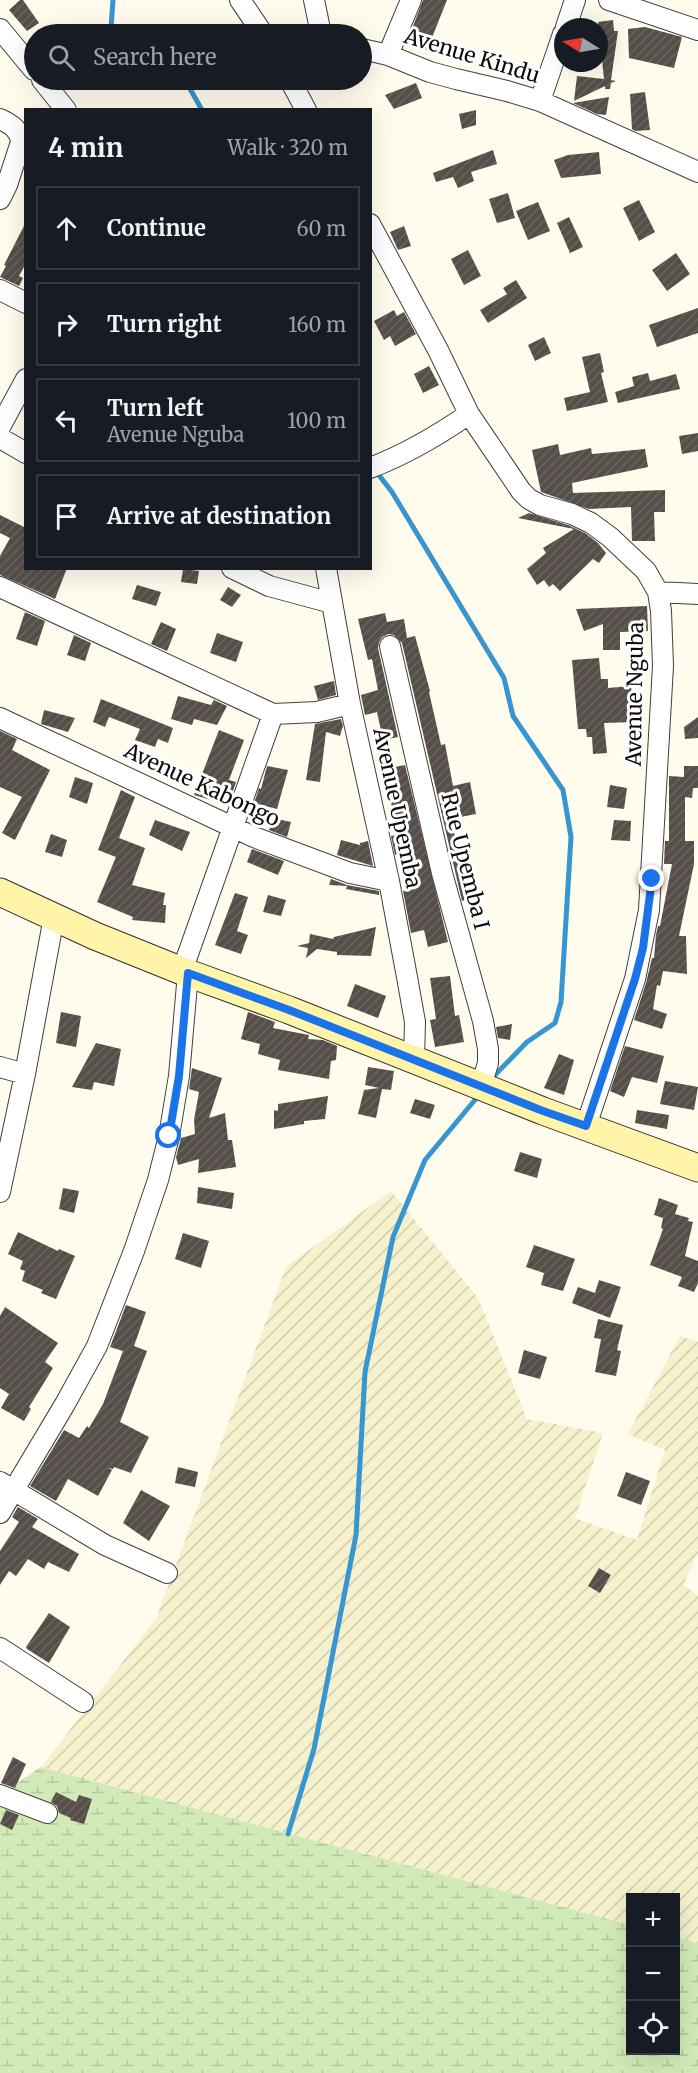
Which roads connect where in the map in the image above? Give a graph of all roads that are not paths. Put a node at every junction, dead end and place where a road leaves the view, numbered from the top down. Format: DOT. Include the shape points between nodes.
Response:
graph roads {
  1 [pos="240,0"];
  2 [pos="314,0"];
  3 [pos="411,0"];
  4 [pos="575,0"];
  5 [pos="609,0"];
  6 [pos="569,18"];
  7 [pos="256,24"];
  8 [pos="319,24"];
  9 [pos="0,29"];
  10 [pos="698,30"];
  11 [pos="372,51"];
  12 [pos="388,55"];
  13 [pos="24,58"];
  14 [pos="554,60"];
  15 [pos="50,90"];
  16 [pos="295,90"];
  17 [pos="540,101"];
  18 [pos="64,108"];
  19 [pos="305,108"];
  20 [pos="0,119"];
  21 [pos="698,172"];
  22 [pos="0,199"];
  23 [pos="372,228"];
  24 [pos="0,290"];
  25 [pos="24,302"];
  26 [pos="24,383"];
  27 [pos="469,414"];
  28 [pos="0,427"];
  29 [pos="0,438"];
  30 [pos="24,452"];
  31 [pos="377,465"];
  32 [pos="236,570"];
  33 [pos="326,570"];
  34 [pos="0,587"];
  35 [pos="658,592"];
  36 [pos="698,594"];
  37 [pos="332,603"];
  38 [pos="390,646"];
  39 [pos="350,704"];
  40 [pos="273,714"];
  41 [pos="0,718"];
  42 [pos="234,828"];
  43 [pos="389,880"];
  44 [pos="0,892"];
  45 [pos="54,917"];
  46 [pos="185,972"];
  47 [pos="414,1059"];
  48 [pos="0,1066"];
  49 [pos="26,1074"];
  50 [pos="481,1086"];
  51 [pos="586,1126"];
  52 [pos="698,1168"];
  53 [pos="0,1192"];
  54 [pos="7,1486"];
  55 [pos="0,1513"];
  56 [pos="167,1573"];
  57 [pos="0,1648"];
  58 [pos="83,1702"];
  59 [pos="0,1795"];
  60 [pos="47,1813"];
  1 -- 7 [label="street"];
  2 -- 8 [label="street"];
  3 -- 12 [label="street"];
  4 -- 6 [label="street"];
  5 -- 10 [label="street"];
  9 -- 13 [label="street"];
  11 -- 12 [label="street, Avenue Kindu"];
  12 -- 17 [label="street, Avenue Kindu" via="430,72"];
  14 -- 17 [label="street"];
  15 -- 18 [label="street"];
  16 -- 19 [label="street"];
  17 -- 21 [label="street, Avenue Kindu"];
  20 -- 22 [label="street" via="21,135 15,164"];
  23 -- 27 [label="street, Avenue Nguba"];
  24 -- 25 [label="street"];
  26 -- 28 [label="street"];
  27 -- 31 [label="street" via="404,455"];
  27 -- 35 [label="street, Avenue Nguba" via="529,499 591,523 646,571"];
  29 -- 30 [label="street"];
  32 -- 37 [label="street" via="269,586"];
  33 -- 37 [label="street, Avenue Upemba"];
  34 -- 40 [label="street"];
  35 -- 36 [label="street"];
  35 -- 51 [label="street, Avenue Nguba" via="663,666 649,910 635,979"];
  37 -- 39 [label="street, Avenue Upemba"];
  38 -- 50 [label="street, Rue Upemba I" via="442,873 483,1021 488,1063"];
  39 -- 40 [label="street" via="317,712"];
  39 -- 43 [label="street, Avenue Upemba"];
  40 -- 42 [label="street"];
  41 -- 42 [label="street, Avenue Kabongo"];
  42 -- 43 [label="street, Avenue Kabongo" via="350,873"];
  42 -- 46 [label="street"];
  43 -- 47 [label="street, Avenue Upemba" via="414,1022"];
  44 -- 45 [label="street"];
  45 -- 46 [label="street"];
  45 -- 49 [label="street"];
  46 -- 47 [label="street"];
  46 -- 54 [label="street" via="179,1076 169,1136 134,1251 97,1346"];
  47 -- 50 [label="street"];
  48 -- 49 [label="street"];
  49 -- 53 [label="street"];
  50 -- 51 [label="street"];
  51 -- 52 [label="street"];
  54 -- 55 [label="street"];
  54 -- 56 [label="street" via="105,1545"];
  57 -- 58 [label="street"];
  59 -- 60 [label="street"];
}
